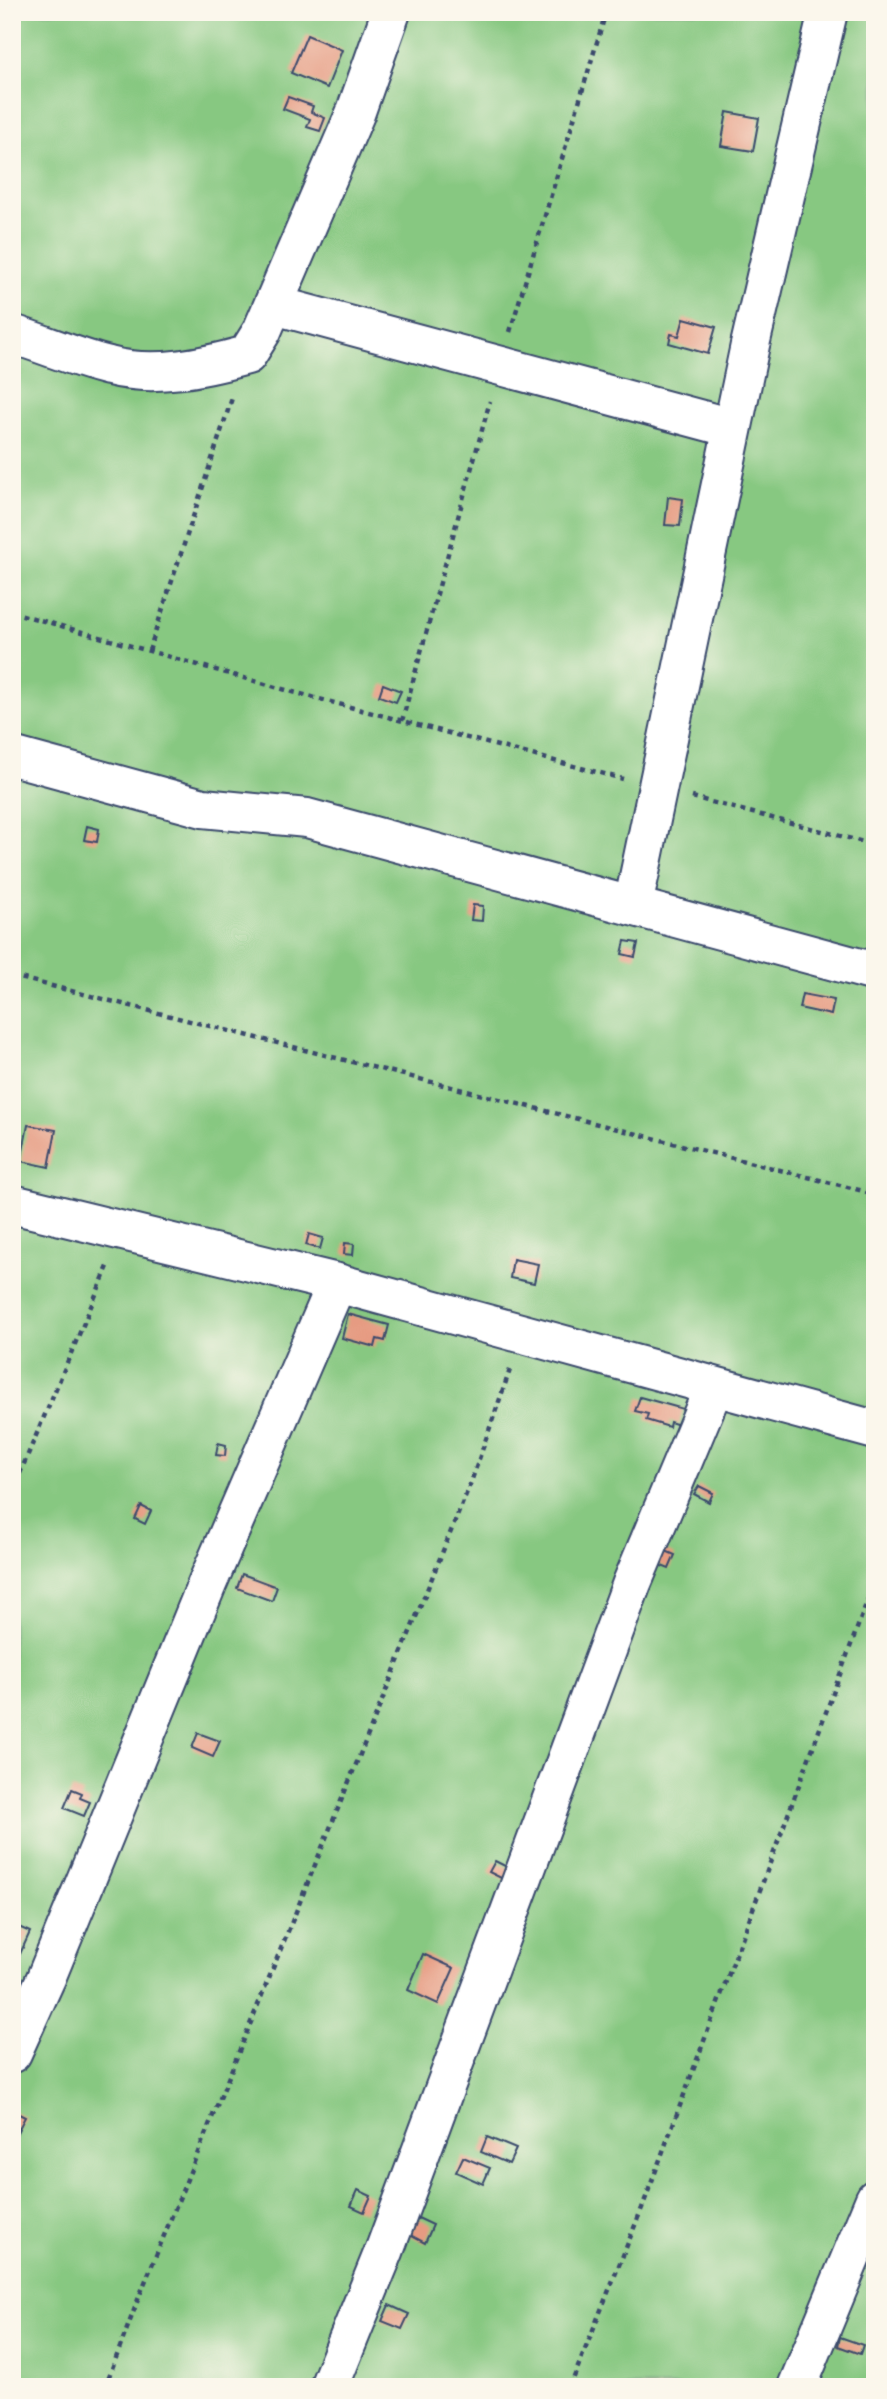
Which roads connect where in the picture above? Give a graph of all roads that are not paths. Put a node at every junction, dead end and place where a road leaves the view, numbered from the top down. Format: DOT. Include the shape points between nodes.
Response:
graph roads {
  1 [pos="391,12"];
  2 [pos="828,12"];
  3 [pos="274,305"];
  4 [pos="12,334"];
  5 [pos="732,428"];
  6 [pos="12,756"];
  7 [pos="633,906"];
  8 [pos="875,972"];
  9 [pos="12,1204"];
  10 [pos="337,1283"];
  11 [pos="715,1387"];
  12 [pos="875,1430"];
  13 [pos="12,2053"];
  14 [pos="875,2199"];
  15 [pos="329,2387"];
  16 [pos="796,2387"];
  1 -- 3 [label="street" via="355,114"];
  2 -- 5 [label="street"];
  3 -- 4 [label="street" via="247,355 201,368 111,367"];
  3 -- 5 [label="street"];
  5 -- 7 [label="street"];
  6 -- 7 [label="street" via="203,808 307,818"];
  7 -- 8 [label="street"];
  9 -- 10 [label="street"];
  10 -- 11 [label="street"];
  10 -- 13 [label="street"];
  11 -- 12 [label="street"];
  11 -- 15 [label="street" via="632,1583 385,2249"];
  14 -- 16 [label="street"];
}
